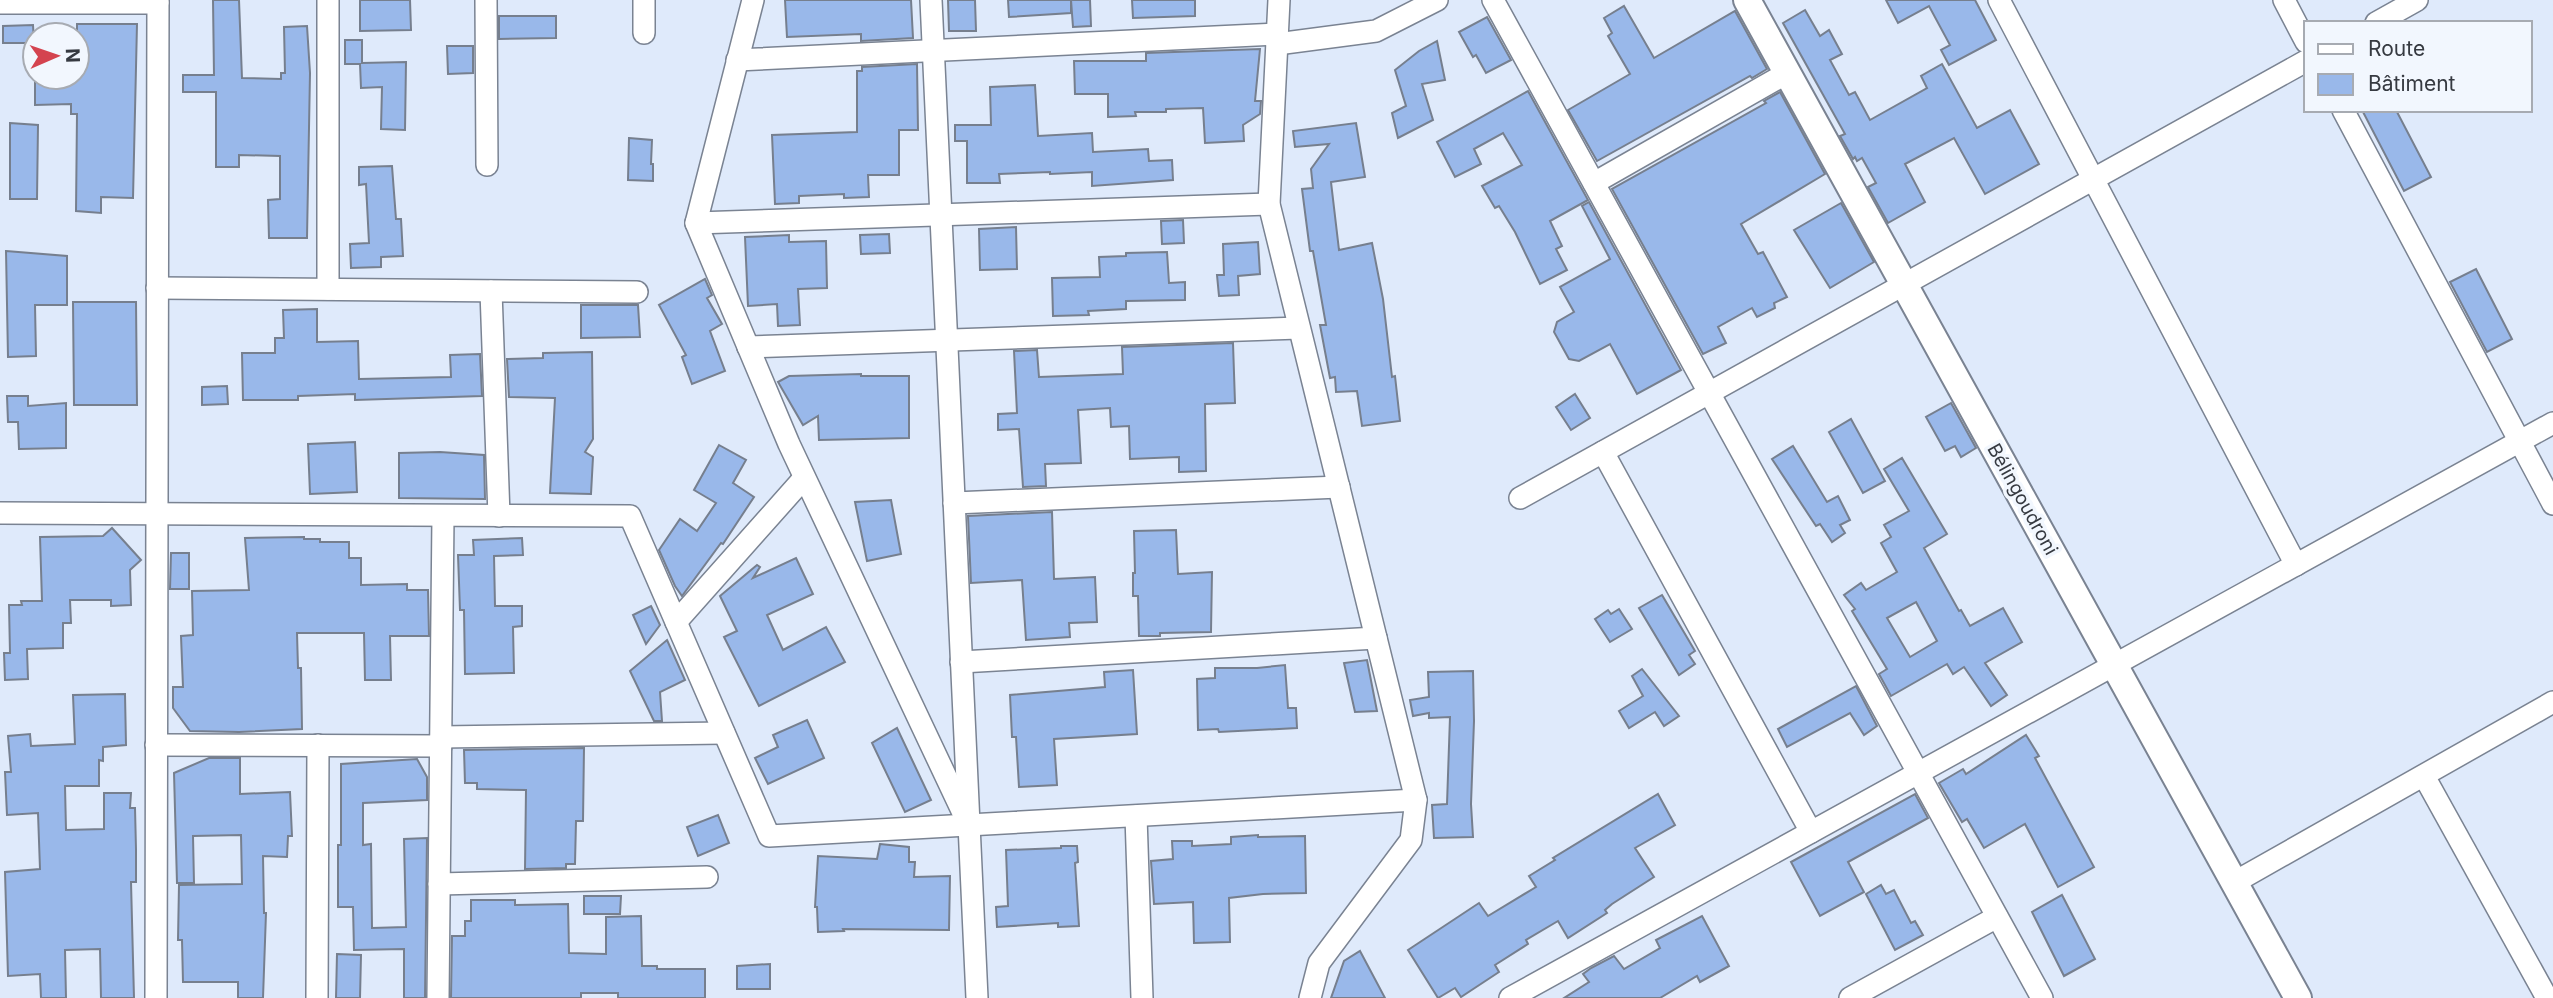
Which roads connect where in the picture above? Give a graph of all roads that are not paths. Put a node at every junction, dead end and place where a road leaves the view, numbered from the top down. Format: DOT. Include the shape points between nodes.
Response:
graph roads {
  1 [pos="328,0"];
  2 [pos="486,0"];
  3 [pos="644,0"];
  4 [pos="753,0"];
  5 [pos="931,0"];
  6 [pos="1279,0"];
  7 [pos="1437,0"];
  8 [pos="1493,0"];
  9 [pos="1747,0"];
  10 [pos="1998,0"];
  11 [pos="2284,0"];
  12 [pos="2417,0"];
  13 [pos="158,2"];
  14 [pos="0,3"];
  15 [pos="2380,21"];
  16 [pos="644,33"];
  17 [pos="2304,38"];
  18 [pos="1277,39"];
  19 [pos="933,50"];
  20 [pos="737,60"];
  21 [pos="2304,62"];
  22 [pos="1787,73"];
  23 [pos="2344,112"];
  24 [pos="486,165"];
  25 [pos="2092,180"];
  26 [pos="1594,183"];
  27 [pos="1269,204"];
  28 [pos="941,215"];
  29 [pos="696,223"];
  30 [pos="1904,285"];
  31 [pos="157,288"];
  32 [pos="328,289"];
  33 [pos="491,291"];
  34 [pos="637,292"];
  35 [pos="1299,328"];
  36 [pos="947,340"];
  37 [pos="748,347"];
  38 [pos="1709,393"];
  39 [pos="2553,423"];
  40 [pos="2520,442"];
  41 [pos="1603,452"];
  42 [pos="804,478"];
  43 [pos="1339,487"];
  44 [pos="1520,498"];
  45 [pos="954,503"];
  46 [pos="2553,504"];
  47 [pos="0,513"];
  48 [pos="157,514"];
  49 [pos="443,516"];
  50 [pos="499,516"];
  51 [pos="2296,565"];
  52 [pos="676,622"];
  53 [pos="1376,638"];
  54 [pos="961,662"];
  55 [pos="2114,665"];
  56 [pos="2553,702"];
  57 [pos="724,733"];
  58 [pos="441,741"];
  59 [pos="156,745"];
  60 [pos="318,745"];
  61 [pos="1918,773"];
  62 [pos="2424,775"];
  63 [pos="1416,800"];
  64 [pos="1136,816"];
  65 [pos="969,825"];
  66 [pos="1811,832"];
  67 [pos="708,877"];
  68 [pos="2235,883"];
  69 [pos="439,884"];
  70 [pos="1997,917"];
  71 [pos="156,998"];
  72 [pos="317,998"];
  73 [pos="438,998"];
  74 [pos="977,998"];
  75 [pos="1142,998"];
  76 [pos="1310,998"];
  77 [pos="1510,998"];
  78 [pos="1850,998"];
  79 [pos="2042,998"];
  80 [pos="2298,998"];
  81 [pos="2547,998"];
  1 -- 32 [label="street"];
  2 -- 24 [label="street"];
  3 -- 16 [label="street"];
  4 -- 20 [label="street"];
  5 -- 19 [label="street"];
  6 -- 18 [label="street"];
  7 -- 18 [label="street" via="1376,31"];
  8 -- 26 [label="street"];
  9 -- 22 [label="street, Bélingoudroni"];
  10 -- 25 [label="street"];
  11 -- 17 [label="street"];
  12 -- 15 [label="street"];
  13 -- 14 [label="street"];
  13 -- 31 [label="street"];
  18 -- 19 [label="street"];
  18 -- 27 [label="street"];
  19 -- 20 [label="street"];
  19 -- 28 [label="street"];
  20 -- 29 [label="street"];
  21 -- 25 [label="street"];
  22 -- 26 [label="street"];
  22 -- 30 [label="street, Bélingoudroni"];
  23 -- 40 [label="street"];
  25 -- 30 [label="street"];
  25 -- 51 [label="street"];
  26 -- 38 [label="street"];
  27 -- 28 [label="street"];
  27 -- 35 [label="street"];
  28 -- 29 [label="street"];
  28 -- 36 [label="street"];
  29 -- 37 [label="street"];
  30 -- 38 [label="street"];
  30 -- 55 [label="street, Bélingoudroni"];
  31 -- 32 [label="street"];
  31 -- 48 [label="street"];
  32 -- 33 [label="street"];
  33 -- 34 [label="street"];
  33 -- 50 [label="street"];
  35 -- 36 [label="street"];
  35 -- 43 [label="street"];
  36 -- 37 [label="street"];
  36 -- 45 [label="street"];
  37 -- 42 [label="street"];
  38 -- 41 [label="street"];
  38 -- 61 [label="street"];
  39 -- 40 [label="street"];
  40 -- 46 [label="street"];
  40 -- 51 [label="street"];
  41 -- 44 [label="street"];
  41 -- 66 [label="street"];
  42 -- 52 [label="street"];
  42 -- 65 [label="street"];
  43 -- 45 [label="street"];
  43 -- 53 [label="street"];
  45 -- 54 [label="street"];
  47 -- 48 [label="street"];
  48 -- 49 [label="street"];
  48 -- 59 [label="street"];
  49 -- 50 [label="street"];
  49 -- 58 [label="street"];
  50 -- 52 [label="street" via="630,516"];
  51 -- 55 [label="street"];
  52 -- 57 [label="street"];
  53 -- 54 [label="street"];
  53 -- 63 [label="street"];
  54 -- 65 [label="street"];
  55 -- 61 [label="street"];
  55 -- 68 [label="street, Bélingoudroni"];
  56 -- 62 [label="street"];
  57 -- 58 [label="street"];
  57 -- 65 [label="street" via="769,836"];
  58 -- 60 [label="street"];
  58 -- 69 [label="street"];
  59 -- 60 [label="street"];
  59 -- 71 [label="street"];
  60 -- 72 [label="street"];
  61 -- 66 [label="street"];
  61 -- 70 [label="street"];
  62 -- 68 [label="street"];
  62 -- 81 [label="street"];
  63 -- 64 [label="street"];
  63 -- 76 [label="street" via="1411,839 1320,963"];
  64 -- 65 [label="street"];
  64 -- 75 [label="street"];
  65 -- 74 [label="street"];
  66 -- 77 [label="street"];
  67 -- 69 [label="street"];
  68 -- 80 [label="street, Bélingoudroni"];
  69 -- 73 [label="street"];
  70 -- 78 [label="street"];
  70 -- 79 [label="street"];
}
